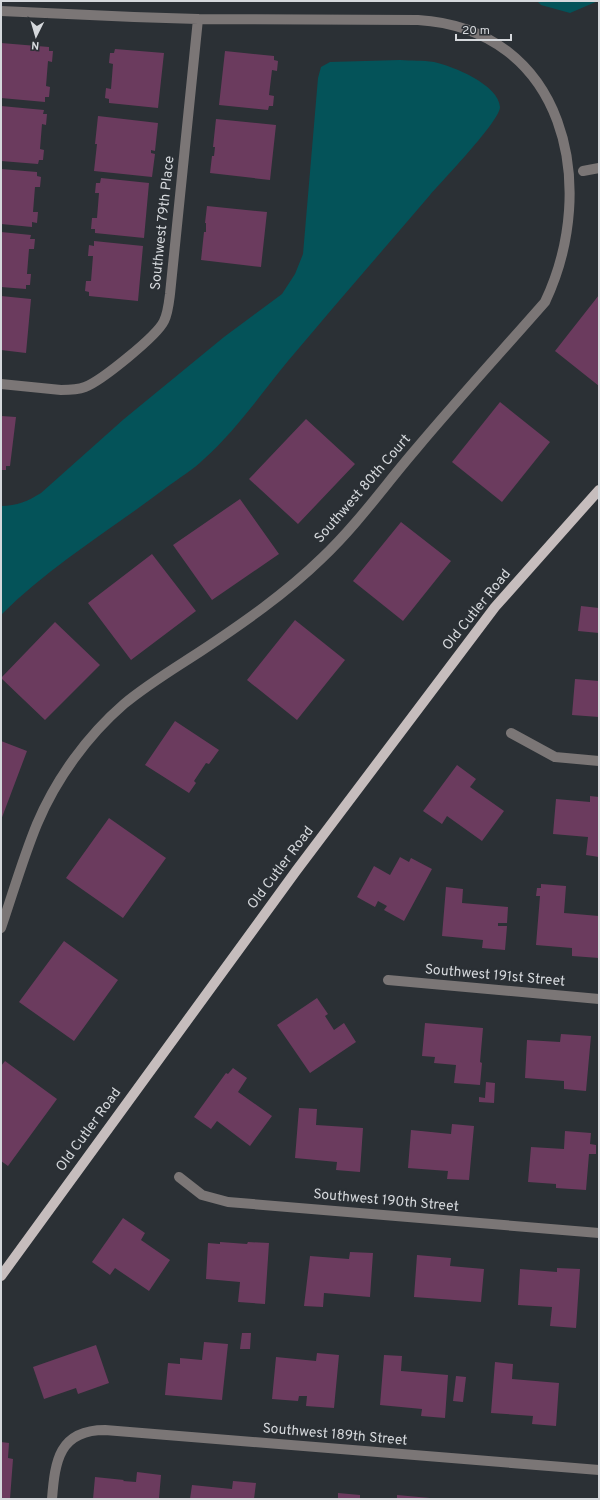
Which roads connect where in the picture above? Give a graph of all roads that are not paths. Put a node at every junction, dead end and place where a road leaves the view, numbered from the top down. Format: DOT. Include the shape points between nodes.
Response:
graph roads {
  1 [pos="1,11"];
  2 [pos="198,19"];
  3 [pos="568,120"];
  4 [pos="599,168"];
  5 [pos="583,182"];
  6 [pos="571,256"];
  7 [pos="1,384"];
  8 [pos="599,490"];
  9 [pos="511,733"];
  10 [pos="599,761"];
  11 [pos="1,928"];
  12 [pos="388,980"];
  13 [pos="599,999"];
  14 [pos="179,1177"];
  15 [pos="599,1232"];
  16 [pos="1,1276"];
  17 [pos="599,1470"];
  18 [pos="52,1499"];
  1 -- 2 [label="street"];
  2 -- 3 [label="street" via="418,20 468,29 504,46 531,67 553,93"];
  2 -- 7 [label="street, Southwest 79th Place" via="166,318 158,331 144,343 98,379 80,389 61,390"];
  4 -- 5 [label="street" via="582,168"];
  6 -- 11 [label="street, Southwest 80th Court" via="564,273 545,302 415,450 357,522 324,556 292,585 251,616 139,692 110,717 91,738 63,776 38,821"];
  8 -- 16 [label="main road, Old Cutler Road" via="495,607 296,871"];
  9 -- 10 [label="street" via="555,757"];
  12 -- 13 [label="street, Southwest 191st Street"];
  14 -- 15 [label="street, Southwest 190th Street" via="202,1195 228,1202"];
  17 -- 18 [label="street, Southwest 189th Street" via="94,1430 70,1440 64,1446 54,1479"];
}
